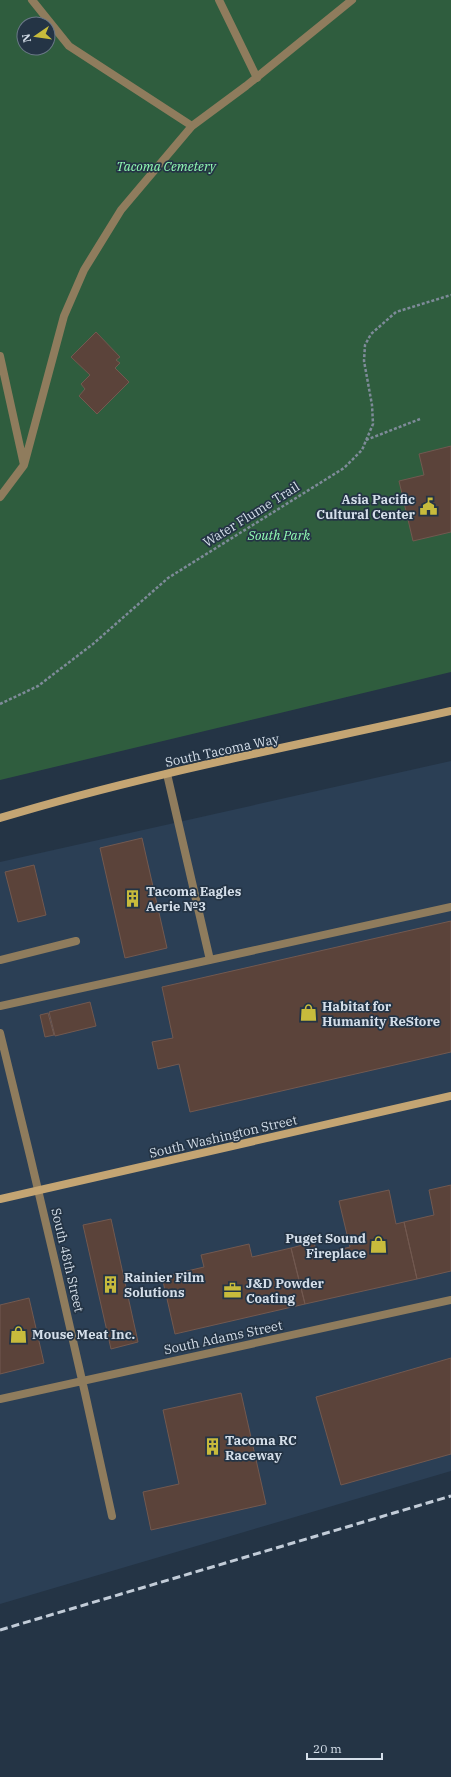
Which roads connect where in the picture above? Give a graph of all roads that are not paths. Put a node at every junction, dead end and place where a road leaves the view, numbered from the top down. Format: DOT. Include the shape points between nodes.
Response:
graph roads {
  1 [pos="32,0"];
  2 [pos="218,0"];
  3 [pos="352,0"];
  4 [pos="257,78"];
  5 [pos="192,126"];
  6 [pos="0,356"];
  7 [pos="24,465"];
  8 [pos="0,497"];
  9 [pos="451,711"];
  10 [pos="167,774"];
  11 [pos="0,818"];
  12 [pos="451,907"];
  13 [pos="76,941"];
  14 [pos="0,960"];
  15 [pos="210,960"];
  16 [pos="0,1006"];
  17 [pos="0,1033"];
  18 [pos="451,1096"];
  19 [pos="39,1190"];
  20 [pos="0,1199"];
  21 [pos="451,1300"];
  22 [pos="83,1380"];
  23 [pos="0,1399"];
  24 [pos="112,1516"];
  1 -- 5 [label="street" via="69,46"];
  2 -- 4 [label="street"];
  3 -- 4 [label="street"];
  4 -- 5 [label="street"];
  5 -- 7 [label="street" via="121,210 84,270 64,316"];
  6 -- 7 [label="street"];
  7 -- 8 [label="street"];
  9 -- 10 [label="main road, South Tacoma Way"];
  10 -- 11 [label="main road, South Tacoma Way"];
  10 -- 15 [label="street"];
  12 -- 15 [label="street"];
  13 -- 14 [label="street"];
  15 -- 16 [label="street"];
  17 -- 19 [label="street, South 48th Street"];
  18 -- 19 [label="main road, South Washington Street"];
  19 -- 20 [label="main road, South Washington Street"];
  19 -- 22 [label="street, South 48th Street"];
  21 -- 22 [label="street, South Adams Street"];
  22 -- 23 [label="street, South Adams Street"];
  22 -- 24 [label="street, South 48th Street"];
}
